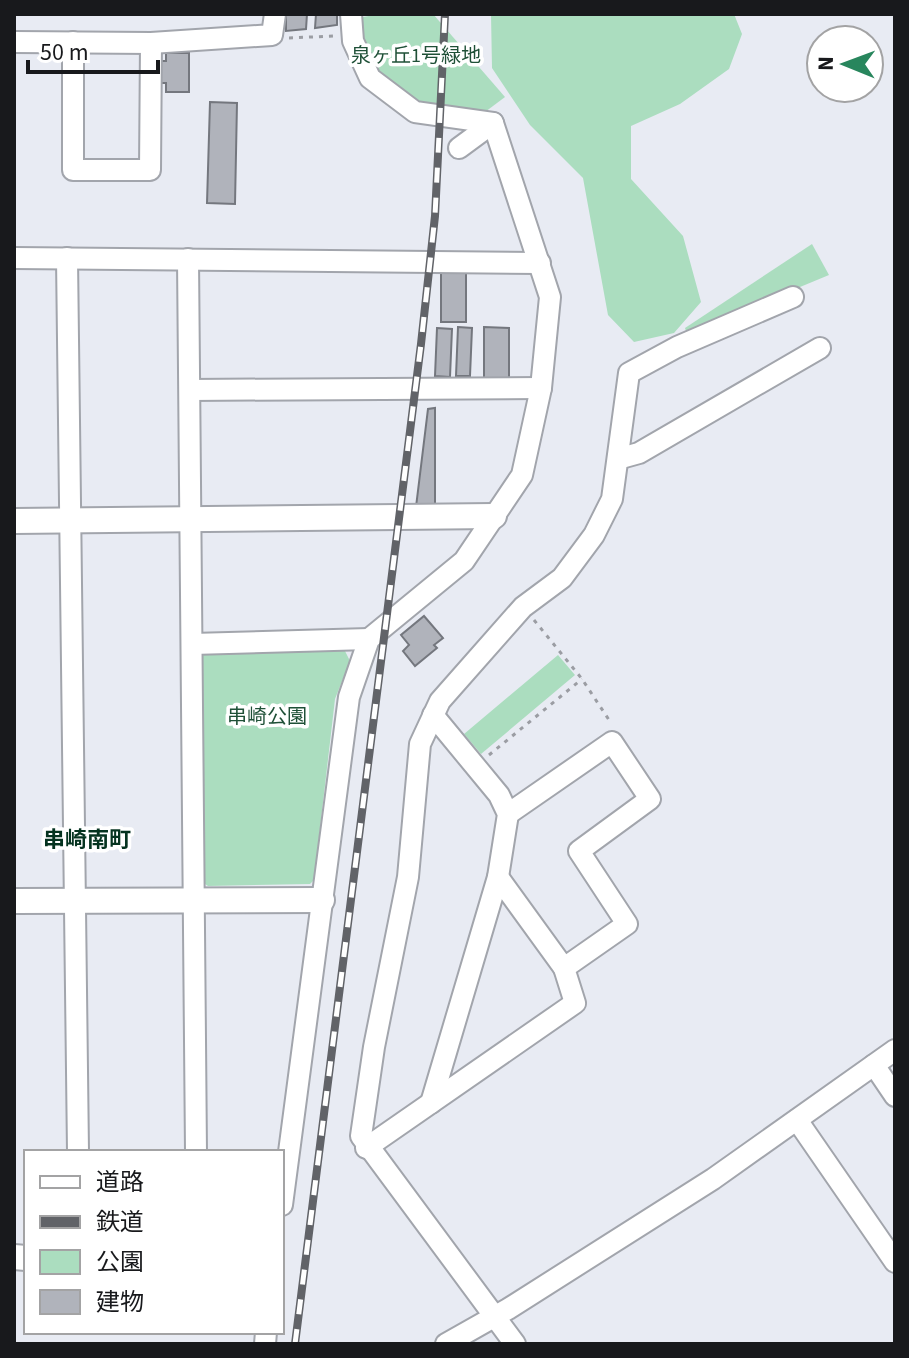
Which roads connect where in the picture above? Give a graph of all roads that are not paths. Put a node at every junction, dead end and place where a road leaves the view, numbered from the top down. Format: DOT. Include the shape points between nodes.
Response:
graph roads {
  1 [pos="275,14"];
  2 [pos="352,24"];
  3 [pos="14,42"];
  4 [pos="73,42"];
  5 [pos="151,43"];
  6 [pos="493,123"];
  7 [pos="459,148"];
  8 [pos="14,258"];
  9 [pos="67,258"];
  10 [pos="188,259"];
  11 [pos="540,263"];
  12 [pos="793,297"];
  13 [pos="820,348"];
  14 [pos="541,388"];
  15 [pos="190,390"];
  16 [pos="621,458"];
  17 [pos="494,516"];
  18 [pos="191,519"];
  19 [pos="70,520"];
  20 [pos="14,521"];
  21 [pos="369,639"];
  22 [pos="192,644"];
  23 [pos="433,715"];
  24 [pos="508,814"];
  25 [pos="498,877"];
  26 [pos="194,899"];
  27 [pos="75,900"];
  28 [pos="322,900"];
  29 [pos="14,901"];
  30 [pos="564,968"];
  31 [pos="895,1050"];
  32 [pos="874,1065"];
  33 [pos="895,1096"];
  34 [pos="431,1103"];
  35 [pos="797,1120"];
  36 [pos="366,1148"];
  37 [pos="78,1150"];
  38 [pos="196,1150"];
  39 [pos="284,1190"];
  40 [pos="895,1262"];
  41 [pos="493,1317"];
  42 [pos="446,1344"];
  43 [pos="515,1344"];
  1 -- 5 [label="street" via="272,35"];
  2 -- 6 [label="street" via="370,78 415,112"];
  3 -- 4 [label="street"];
  4 -- 5 [label="street"];
  4 -- 5 [label="street" via="73,170 150,170"];
  6 -- 7 [label="street"];
  6 -- 11 [label="street"];
  8 -- 9 [label="street"];
  9 -- 10 [label="street"];
  9 -- 19 [label="street"];
  10 -- 11 [label="street"];
  10 -- 15 [label="street"];
  11 -- 14 [label="street" via="550,297"];
  12 -- 16 [label="street" via="629,373"];
  13 -- 16 [label="street" via="639,453"];
  14 -- 15 [label="street"];
  14 -- 17 [label="street" via="522,475"];
  15 -- 18 [label="street"];
  16 -- 23 [label="street" via="612,499 594,535 562,578 523,607"];
  17 -- 18 [label="street"];
  17 -- 21 [label="street" via="464,561"];
  18 -- 19 [label="street"];
  18 -- 22 [label="street"];
  19 -- 20 [label="street"];
  19 -- 27 [label="street"];
  21 -- 22 [label="street"];
  21 -- 28 [label="street" via="349,697"];
  22 -- 26 [label="street"];
  23 -- 24 [label="street" via="499,795"];
  23 -- 36 [label="street" via="420,744 408,877 363,1115"];
  24 -- 25 [label="street"];
  24 -- 30 [label="street" via="612,742 650,799 579,851 627,924"];
  25 -- 30 [label="street"];
  25 -- 34 [label="street"];
  26 -- 27 [label="street"];
  26 -- 28 [label="street"];
  26 -- 38 [label="street"];
  27 -- 29 [label="street"];
  27 -- 37 [label="street"];
  28 -- 39 [label="street"];
  30 -- 34 [label="street" via="575,1003"];
  31 -- 32 [label="street"];
  32 -- 33 [label="street"];
  32 -- 35 [label="street"];
  34 -- 36 [label="street"];
  35 -- 40 [label="street"];
  35 -- 41 [label="street"];
  36 -- 41 [label="street"];
  41 -- 42 [label="street"];
  41 -- 43 [label="street"];
}
